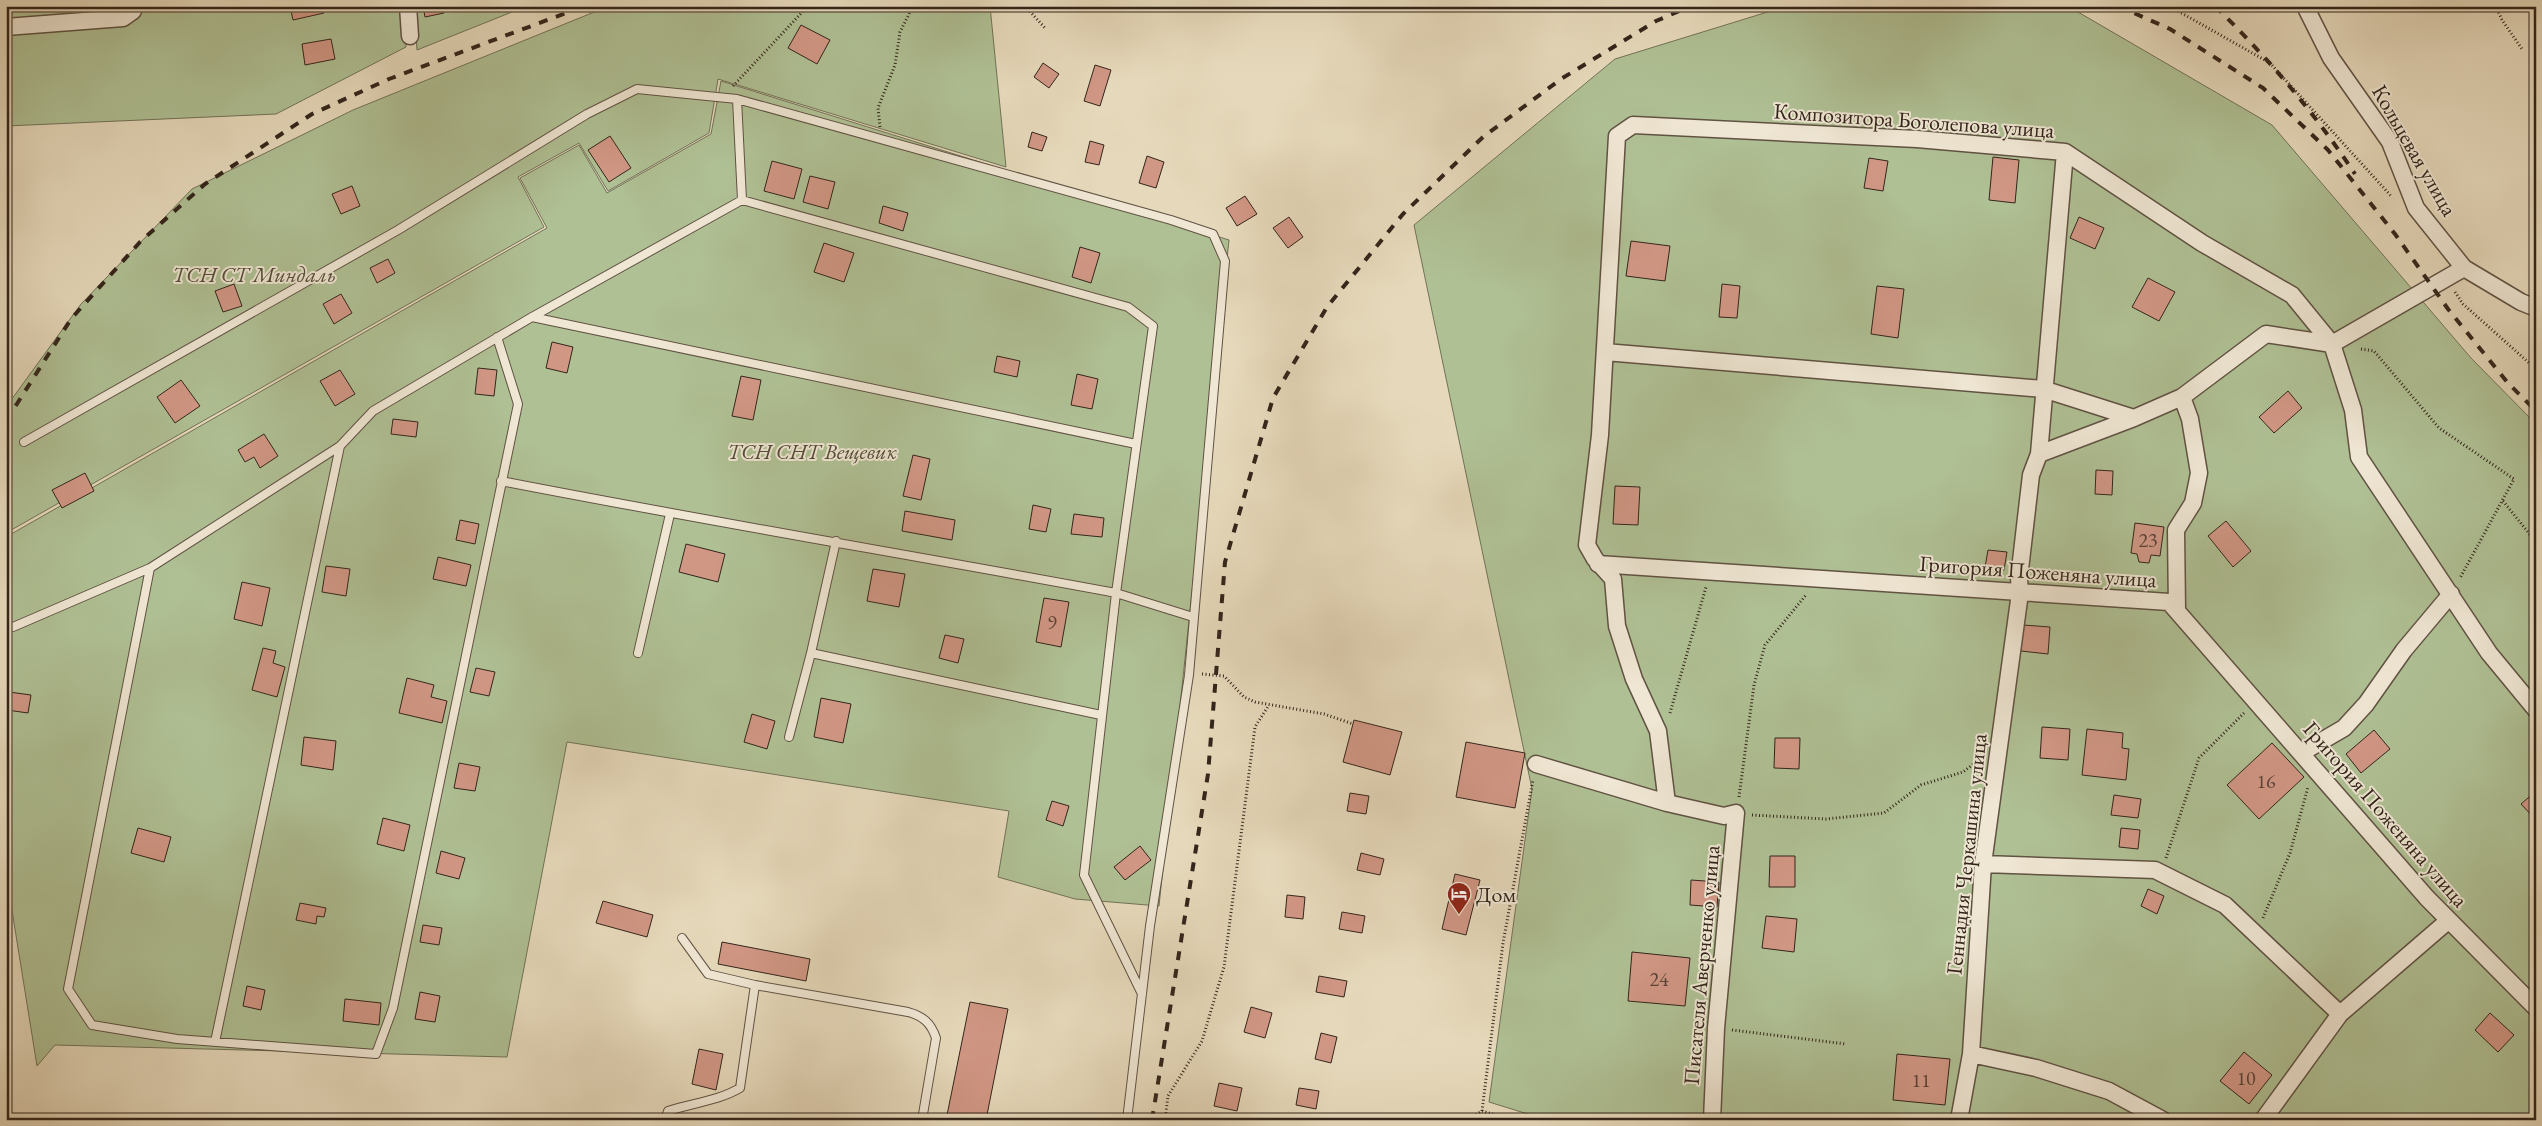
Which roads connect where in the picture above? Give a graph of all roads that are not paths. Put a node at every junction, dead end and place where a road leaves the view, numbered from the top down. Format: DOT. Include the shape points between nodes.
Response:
graph roads {
  1 [pos="134,6"];
  2 [pos="408,6"];
  3 [pos="2305,6"];
  4 [pos="6,26"];
  5 [pos="410,36"];
  6 [pos="737,99"];
  7 [pos="2065,152"];
  8 [pos="742,200"];
  9 [pos="2464,268"];
  10 [pos="2536,308"];
  11 [pos="532,317"];
  12 [pos="497,337"];
  13 [pos="2332,344"];
  14 [pos="1605,352"];
  15 [pos="2043,389"];
  16 [pos="2182,398"];
  17 [pos="2134,418"];
  18 [pos="24,442"];
  19 [pos="1136,444"];
  20 [pos="340,446"];
  21 [pos="2039,454"];
  22 [pos="501,481"];
  23 [pos="670,514"];
  24 [pos="836,541"];
  25 [pos="1598,564"];
  26 [pos="150,568"];
  27 [pos="1116,593"];
  28 [pos="2020,593"];
  29 [pos="2451,594"];
  30 [pos="2177,611"];
  31 [pos="1193,617"];
  32 [pos="12,627"];
  33 [pos="638,653"];
  34 [pos="811,653"];
  35 [pos="2536,710"];
  36 [pos="1101,715"];
  37 [pos="789,737"];
  38 [pos="2301,753"];
  39 [pos="1536,764"];
  40 [pos="1667,803"];
  41 [pos="1983,864"];
  42 [pos="2448,920"];
  43 [pos="682,938"];
  44 [pos="756,985"];
  45 [pos="1142,994"];
  46 [pos="2536,1008"];
  47 [pos="2340,1014"];
  48 [pos="216,1042"];
  49 [pos="1971,1054"];
  50 [pos="665,1120"];
  51 [pos="922,1120"];
  52 [pos="1127,1120"];
  53 [pos="1712,1120"];
  54 [pos="1959,1120"];
  55 [pos="2163,1120"];
  56 [pos="2263,1120"];
  1 -- 4 [label="street" via="133,11 123,18"];
  2 -- 5 [label="street"];
  3 -- 9 [label="street, Кольцевая улица" via="2332,58 2390,142 2416,208"];
  6 -- 8 [label="lane"];
  6 -- 18 [label="lane" via="637,89 587,114 398,230"];
  6 -- 31 [label="lane" via="1212,234 1225,261"];
  7 -- 13 [label="street, Композитора Боголепова улица" via="2202,243 2292,295"];
  7 -- 14 [label="street, Композитора Боголепова улица" via="1917,139 1634,125 1617,136"];
  7 -- 15 [label="street, Геннадия Черкашина улица"];
  8 -- 11 [label="lane"];
  8 -- 19 [label="lane" via="1128,307 1153,326"];
  9 -- 10 [label="street, Кольцевая улица"];
  9 -- 13 [label="street"];
  11 -- 12 [label="lane"];
  11 -- 19 [label="lane"];
  12 -- 20 [label="lane" via="373,410"];
  12 -- 22 [label="lane" via="518,404"];
  13 -- 16 [label="street" via="2266,334"];
  13 -- 29 [label="street, Композитора Боголепова улица" via="2353,410 2358,457"];
  14 -- 15 [label="street"];
  14 -- 25 [label="street" via="1588,545"];
  15 -- 17 [label="street"];
  15 -- 21 [label="street, Геннадия Черкашина улица"];
  16 -- 17 [label="street"];
  16 -- 30 [label="street" via="2190,419 2199,473 2192,503 2176,530"];
  17 -- 21 [label="street"];
  19 -- 27 [label="lane"];
  20 -- 26 [label="lane"];
  20 -- 48 [label="lane"];
  21 -- 28 [label="street, Геннадия Черкашина улица" via="2030,475"];
  22 -- 23 [label="lane"];
  22 -- 48 [label="lane" via="393,1008 376,1054"];
  23 -- 24 [label="lane"];
  23 -- 33 [label="lane"];
  24 -- 27 [label="lane"];
  24 -- 34 [label="lane"];
  25 -- 28 [label="street, Григория Поженяна улица"];
  25 -- 40 [label="street" via="1613,579 1617,626 1634,679 1658,730"];
  26 -- 32 [label="lane"];
  26 -- 48 [label="lane" via="68,989 92,1025"];
  27 -- 31 [label="lane"];
  27 -- 36 [label="lane"];
  28 -- 30 [label="street, Григория Поженяна улица" via="2169,602"];
  28 -- 41 [label="street, Геннадия Черкашина улица"];
  29 -- 35 [label="street, Композитора Боголепова улица" via="2489,653"];
  29 -- 38 [label="street" via="2344,728"];
  30 -- 38 [label="street, Григория Поженяна улица"];
  31 -- 45 [label="lane" via="1189,676"];
  34 -- 36 [label="lane"];
  34 -- 37 [label="lane"];
  36 -- 45 [label="lane" via="1084,875"];
  38 -- 42 [label="street, Григория Поженяна улица"];
  39 -- 40 [label="street"];
  40 -- 53 [label="street, Писателя Аверченко улица" via="1724,816 1736,813 1716,1028"];
  41 -- 47 [label="street" via="2161,872 2225,905"];
  41 -- 49 [label="street, Геннадия Черкашина улица"];
  42 -- 46 [label="street, Григория Поженяна улица"];
  42 -- 47 [label="street"];
  43 -- 44 [label="lane" via="708,974"];
  44 -- 50 [label="lane" via="740,1088 726,1096 668,1111"];
  44 -- 51 [label="lane" via="908,1012 927,1020 936,1038"];
  45 -- 52 [label="lane"];
  47 -- 56 [label="street"];
  49 -- 54 [label="street, Геннадия Черкашина улица"];
  49 -- 55 [label="street" via="2036,1068 2109,1090"];
}
